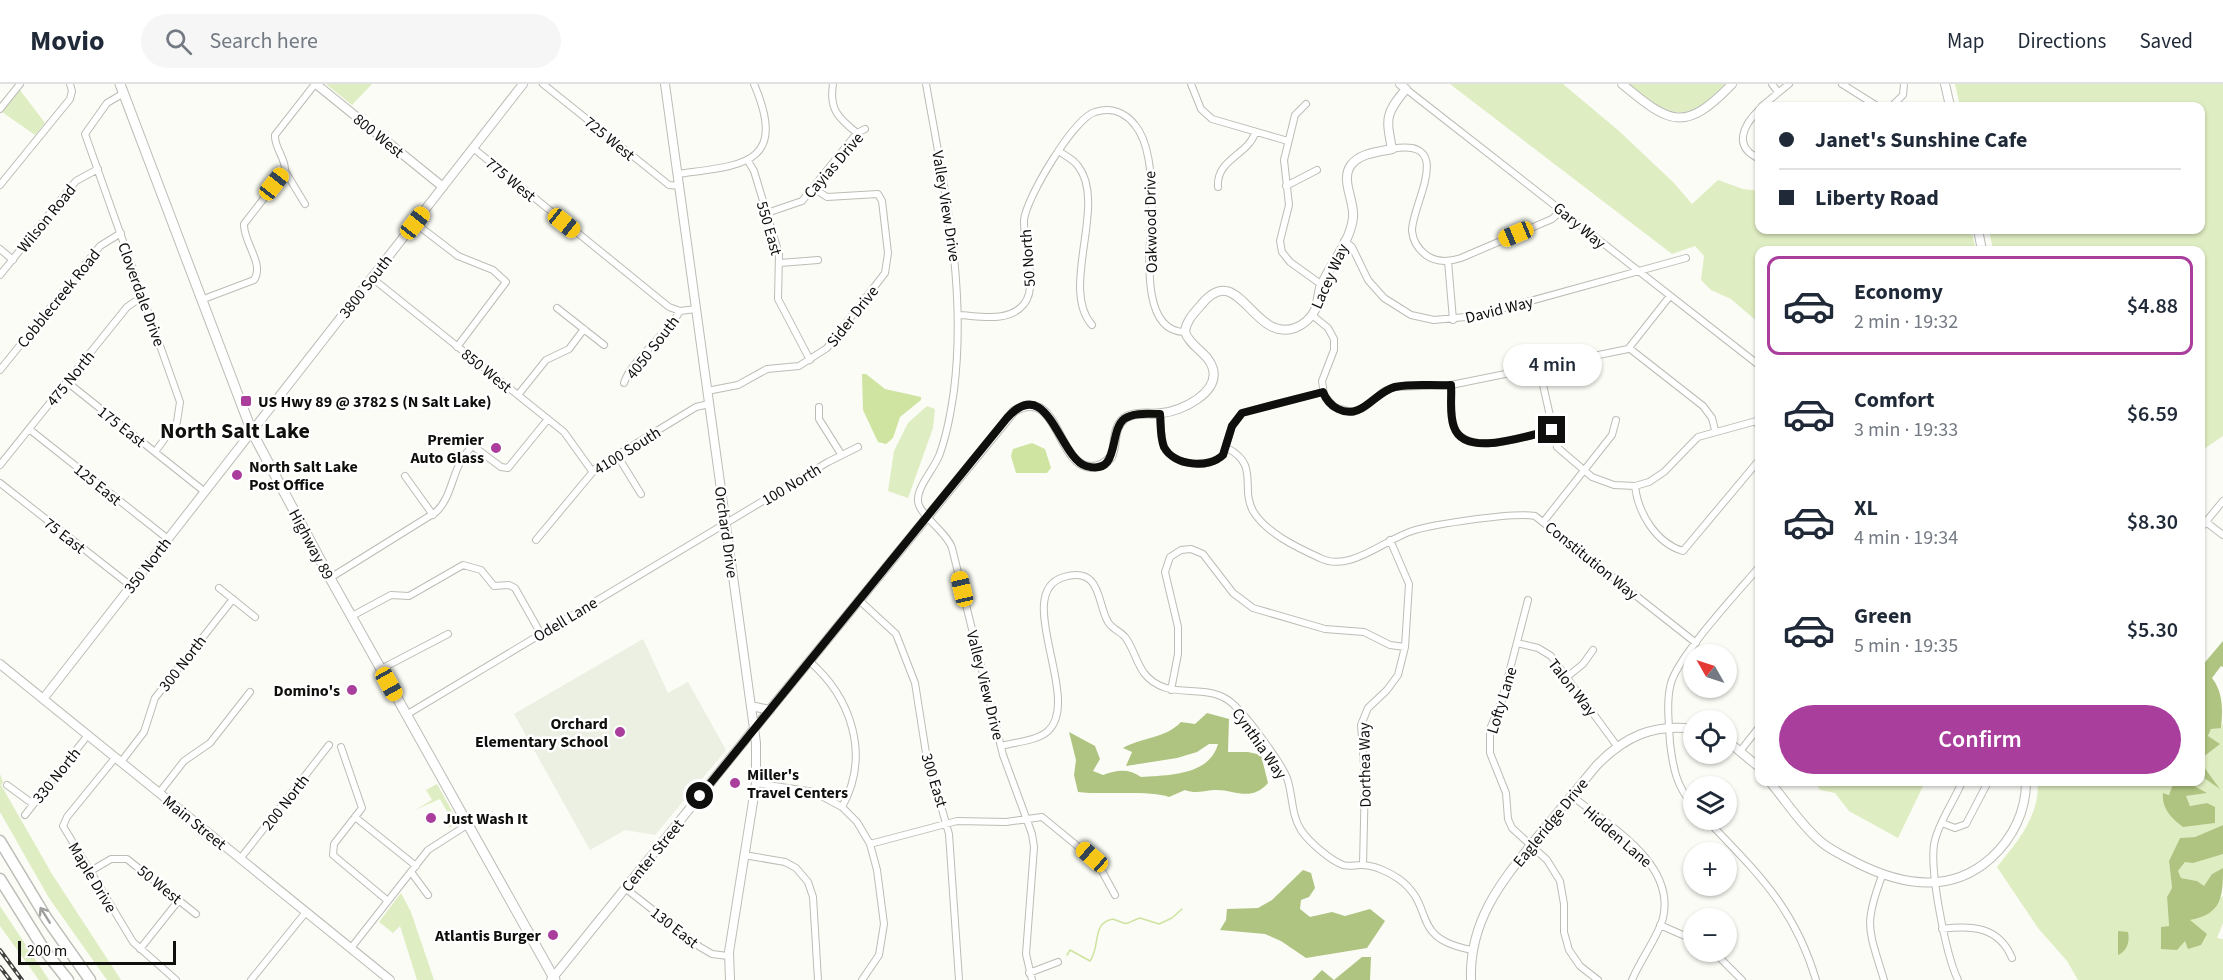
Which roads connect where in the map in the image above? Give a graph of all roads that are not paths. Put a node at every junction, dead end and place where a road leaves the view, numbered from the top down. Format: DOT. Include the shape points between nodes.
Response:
graph roads {
  1 [pos="20,84"];
  2 [pos="70,84"];
  3 [pos="315,84"];
  4 [pos="523,84"];
  5 [pos="543,84"];
  6 [pos="664,84"];
  7 [pos="754,84"];
  8 [pos="833,84"];
  9 [pos="926,84"];
  10 [pos="1191,84"];
  11 [pos="1622,84"];
  12 [pos="1731,84"];
  13 [pos="1772,84"];
  14 [pos="1789,84"];
  15 [pos="1842,84"];
  16 [pos="1904,84"];
  17 [pos="1945,84"];
  18 [pos="1403,86"];
  19 [pos="122,89"];
  20 [pos="1778,92"];
  21 [pos="1767,102"];
  22 [pos="1871,102"];
  23 [pos="1896,102"];
  24 [pos="1949,102"];
  25 [pos="1306,104"];
  26 [pos="0,109"];
  27 [pos="1755,114"];
  28 [pos="865,129"];
  29 [pos="857,133"];
  30 [pos="1255,133"];
  31 [pos="1288,141"];
  32 [pos="473,148"];
  33 [pos="1392,149"];
  34 [pos="1060,152"];
  35 [pos="1755,156"];
  36 [pos="748,161"];
  37 [pos="98,169"];
  38 [pos="1317,170"];
  39 [pos="285,171"];
  40 [pos="678,174"];
  41 [pos="0,185"];
  42 [pos="680,186"];
  43 [pos="1286,186"];
  44 [pos="443,187"];
  45 [pos="1218,187"];
  46 [pos="813,188"];
  47 [pos="305,204"];
  48 [pos="1562,210"];
  49 [pos="767,213"];
  50 [pos="415,223"];
  51 [pos="121,233"];
  52 [pos="1344,241"];
  53 [pos="0,249"];
  54 [pos="1686,258"];
  55 [pos="13,260"];
  56 [pos="818,260"];
  57 [pos="1448,261"];
  58 [pos="780,263"];
  59 [pos="1638,271"];
  60 [pos="0,275"];
  61 [pos="372,278"];
  62 [pos="1322,285"];
  63 [pos="143,296"];
  64 [pos="1670,296"];
  65 [pos="201,300"];
  66 [pos="556,308"];
  67 [pos="696,309"];
  68 [pos="680,311"];
  69 [pos="959,315"];
  70 [pos="1312,315"];
  71 [pos="1453,320"];
  72 [pos="1092,325"];
  73 [pos="584,330"];
  74 [pos="1185,332"];
  75 [pos="604,345"];
  76 [pos="457,347"];
  77 [pos="1629,348"];
  78 [pos="810,360"];
  79 [pos="1755,362"];
  80 [pos="1539,367"];
  81 [pos="0,370"];
  82 [pos="67,382"];
  83 [pos="624,383"];
  84 [pos="1451,385"];
  85 [pos="707,391"];
  86 [pos="1323,392"];
  87 [pos="518,395"];
  88 [pos="709,404"];
  89 [pos="819,407"];
  90 [pos="1160,414"];
  91 [pos="548,419"];
  92 [pos="1616,420"];
  93 [pos="1755,421"];
  94 [pos="29,429"];
  95 [pos="1552,430"];
  96 [pos="1715,430"];
  97 [pos="252,432"];
  98 [pos="858,447"];
  99 [pos="1227,448"];
  100 [pos="155,452"];
  101 [pos="841,454"];
  102 [pos="617,455"];
  103 [pos="0,465"];
  104 [pos="1755,465"];
  105 [pos="1584,470"];
  106 [pos="592,471"];
  107 [pos="405,476"];
  108 [pos="0,483"];
  109 [pos="1635,486"];
  110 [pos="205,492"];
  111 [pos="641,494"];
  112 [pos="2223,501"];
  113 [pos="433,515"];
  114 [pos="927,516"];
  115 [pos="1544,521"];
  116 [pos="2206,522"];
  117 [pos="725,525"];
  118 [pos="2223,535"];
  119 [pos="168,539"];
  120 [pos="536,540"];
  121 [pos="1390,540"];
  122 [pos="1755,572"];
  123 [pos="330,578"];
  124 [pos="131,586"];
  125 [pos="219,588"];
  126 [pos="232,599"];
  127 [pos="858,600"];
  128 [pos="1528,600"];
  129 [pos="352,616"];
  130 [pos="255,617"];
  131 [pos="448,634"];
  132 [pos="541,634"];
  133 [pos="1517,643"];
  134 [pos="1696,643"];
  135 [pos="1405,647"];
  136 [pos="1593,650"];
  137 [pos="809,661"];
  138 [pos="0,664"];
  139 [pos="381,669"];
  140 [pos="1567,677"];
  141 [pos="1172,690"];
  142 [pos="250,692"];
  143 [pos="43,699"];
  144 [pos="751,706"];
  145 [pos="770,710"];
  146 [pos="406,715"];
  147 [pos="1669,727"];
  148 [pos="1683,728"];
  149 [pos="754,729"];
  150 [pos="1755,732"];
  151 [pos="88,735"];
  152 [pos="329,745"];
  153 [pos="1000,746"];
  154 [pos="1617,746"];
  155 [pos="341,747"];
  156 [pos="1737,747"];
  157 [pos="1741,750"];
  158 [pos="118,760"];
  159 [pos="1755,763"];
  160 [pos="756,783"];
  161 [pos="7,785"];
  162 [pos="1773,786"];
  163 [pos="1960,786"];
  164 [pos="1986,786"];
  165 [pos="2025,786"];
  166 [pos="1683,789"];
  167 [pos="159,793"];
  168 [pos="1572,796"];
  169 [pos="33,804"];
  170 [pos="842,807"];
  171 [pos="25,815"];
  172 [pos="355,817"];
  173 [pos="1027,818"];
  174 [pos="1942,823"];
  175 [pos="63,824"];
  176 [pos="947,824"];
  177 [pos="467,825"];
  178 [pos="1717,830"];
  179 [pos="0,841"];
  180 [pos="870,844"];
  181 [pos="1530,846"];
  182 [pos="744,855"];
  183 [pos="240,859"];
  184 [pos="1363,865"];
  185 [pos="413,869"];
  186 [pos="89,872"];
  187 [pos="1882,876"];
  188 [pos="0,879"];
  189 [pos="1937,883"];
  190 [pos="625,888"];
  191 [pos="428,895"];
  192 [pos="1115,895"];
  193 [pos="179,900"];
  194 [pos="388,901"];
  195 [pos="306,912"];
  196 [pos="196,914"];
  197 [pos="1660,925"];
  198 [pos="1942,929"];
  199 [pos="1683,935"];
  200 [pos="351,948"];
  201 [pos="140,949"];
  202 [pos="1472,950"];
  203 [pos="45,951"];
  204 [pos="728,956"];
  205 [pos="2012,958"];
  206 [pos="1058,962"];
  207 [pos="1724,962"];
  208 [pos="1030,976"];
  209 [pos="553,979"];
  210 [pos="61,980"];
  211 [pos="68,980"];
  212 [pos="90,980"];
  213 [pos="176,980"];
  214 [pos="251,980"];
  215 [pos="390,980"];
  216 [pos="730,980"];
  217 [pos="818,980"];
  218 [pos="862,980"];
  219 [pos="958,980"];
  220 [pos="1471,980"];
  221 [pos="1598,980"];
  222 [pos="1632,980"];
  223 [pos="1742,980"];
  224 [pos="1816,980"];
  225 [pos="1884,980"];
  226 [pos="1958,980"];
  1 -- 26 [label="street"];
  2 -- 41 [label="street" via="70,99"];
  3 -- 39 [label="street" via="275,135"];
  3 -- 44 [label="street, 800 West"];
  4 -- 32 [label="street, 3800 South"];
  5 -- 42 [label="street, 725 West" via="669,185"];
  6 -- 40 [label="main road, Orchard Drive"];
  7 -- 36 [label="street" via="765,131 761,146"];
  8 -- 29 [label="street" via="834,112"];
  9 -- 69 [label="street, Valley View Drive" via="954,241"];
  10 -- 30 [label="street" via="1201,109 1209,117"];
  11 -- 12 [label="main road" via="1655,110 1678,117 1703,111"];
  13 -- 20 [label="street"];
  14 -- 20 [label="street"];
  15 -- 22 [label="street"];
  16 -- 23 [label="street" via="1903,95"];
  17 -- 24 [label="main road"];
  18 -- 33 [label="street" via="1387,116"];
  18 -- 48 [label="street, Gary Way"];
  19 -- 37 [label="street, Cloverdale Drive" via="86,132"];
  19 -- 65 [label="main road, Highway 89"];
  20 -- 21 [label="street"];
  25 -- 31 [label="street" via="1295,115"];
  27 -- 35 [label="street" via="1742,136 1747,150"];
  28 -- 29 [label="street, Cayias Drive"];
  29 -- 46 [label="street, Cayias Drive"];
  30 -- 31 [label="street"];
  30 -- 45 [label="street" via="1223,168"];
  31 -- 43 [label="street" via="1283,165"];
  32 -- 44 [label="street, 3800 South"];
  32 -- 68 [label="street, 775 West" via="633,279"];
  33 -- 52 [label="street, Lacey Way" via="1362,156 1348,169 1353,213"];
  33 -- 57 [label="street, Lacey Way" via="1412,149 1425,159 1428,175 1413,221 1413,235 1426,255"];
  34 -- 69 [label="street, 50 North" via="1026,211 1030,287 1026,302 1005,316"];
  34 -- 72 [label="street" via="1076,163 1085,180 1087,226 1080,280 1084,313"];
  34 -- 74 [label="street, Oakwood Drive" via="1078,123 1095,112 1118,112 1138,128 1151,173 1153,302 1163,320 1175,330"];
  36 -- 40 [label="street"];
  36 -- 49 [label="street, 550 East"];
  37 -- 51 [label="street, Cloverdale Drive"];
  37 -- 55 [label="street, Wilson Road" via="78,179"];
  38 -- 43 [label="street"];
  39 -- 47 [label="street"];
  39 -- 65 [label="street" via="244,224 258,271 256,279"];
  40 -- 42 [label="main road, Orchard Drive"];
  42 -- 67 [label="main road, Orchard Drive"];
  43 -- 62 [label="street" via="1289,205 1280,238 1282,252"];
  44 -- 50 [label="street, 3800 South"];
  46 -- 49 [label="street, Cayias Drive" via="800,203"];
  46 -- 78 [label="street, Sider Drive" via="827,197 878,194 888,253 885,273 830,346"];
  48 -- 57 [label="street" via="1552,219"];
  48 -- 59 [label="street, Gary Way"];
  49 -- 58 [label="street, 550 East"];
  50 -- 61 [label="street, 3800 South"];
  50 -- 76 [label="street" via="458,256 493,270 504,279 505,285"];
  51 -- 63 [label="street, Cloverdale Drive"];
  51 -- 81 [label="street, Cobblecreek Road" via="97,249"];
  52 -- 62 [label="street, Lacey Way"];
  52 -- 71 [label="street, David Way" via="1353,249 1372,285 1389,302 1422,318"];
  53 -- 55 [label="street"];
  54 -- 59 [label="street, David Way"];
  55 -- 60 [label="street, Wilson Road"];
  56 -- 58 [label="street"];
  57 -- 71 [label="street"];
  58 -- 78 [label="street, 550 East" via="778,299"];
  59 -- 64 [label="street, Gary Way"];
  59 -- 71 [label="street, David Way"];
  61 -- 76 [label="street, 850 West"];
  61 -- 97 [label="street, 3800 South"];
  62 -- 70 [label="street, Lacey Way"];
  63 -- 82 [label="street, 475 North" via="127,307"];
  63 -- 100 [label="street, Cloverdale Drive" via="181,406 175,426"];
  64 -- 77 [label="street"];
  64 -- 79 [label="street, Gary Way"];
  65 -- 97 [label="main road, Highway 89"];
  66 -- 73 [label="street"];
  67 -- 68 [label="street"];
  67 -- 85 [label="main road, Orchard Drive"];
  68 -- 83 [label="street, 4050 South" via="630,370"];
  69 -- 114 [label="street, Valley View Drive" via="954,391 947,426 938,458 918,499 918,506"];
  70 -- 74 [label="street, Lacey Way" via="1295,328 1277,329 1261,321 1236,294 1219,291 1204,301"];
  70 -- 86 [label="street" via="1328,328 1334,339 1334,350 1322,381"];
  73 -- 75 [label="street"];
  73 -- 87 [label="street" via="569,349 548,358"];
  74 -- 90 [label="street" via="1211,363 1213,381 1207,391 1191,402"];
  76 -- 87 [label="street, 850 West"];
  77 -- 80 [label="street"];
  77 -- 96 [label="street" via="1703,406"];
  78 -- 85 [label="street, Sider Drive" via="796,366 767,369 738,385"];
  80 -- 84 [label="street"];
  80 -- 95 [label="street"];
  82 -- 94 [label="street, 475 North"];
  82 -- 100 [label="street, 175 East"];
  84 -- 86 [label="street" via="1391,388 1352,412 1331,404"];
  84 -- 95 [label="street" via="1454,427 1469,443 1485,444"];
  85 -- 88 [label="main road, Orchard Drive"];
  86 -- 99 [label="street" via="1242,413 1232,426"];
  87 -- 91 [label="street, 850 West"];
  88 -- 102 [label="street, 4100 South" via="696,407"];
  88 -- 117 [label="main road, Orchard Drive"];
  89 -- 101 [label="street" via="819,419"];
  90 -- 99 [label="street" via="1163,443 1177,459 1211,463"];
  90 -- 114 [label="street, Center Street" via="1124,419 1117,428 1111,457 1104,464 1089,467 1072,457 1048,414 1023,407 1012,413"];
  91 -- 106 [label="street, 850 West" via="569,437"];
  91 -- 113 [label="street" via="508,468 471,448 459,464 444,503"];
  92 -- 105 [label="street" via="1612,435"];
  93 -- 96 [label="street"];
  94 -- 103 [label="street, 475 North"];
  94 -- 119 [label="street, 125 East"];
  95 -- 105 [label="street" via="1557,447"];
  96 -- 109 [label="street" via="1695,439 1658,477"];
  97 -- 110 [label="street, 350 North"];
  97 -- 123 [label="main road, Highway 89"];
  98 -- 101 [label="street, 100 North"];
  99 -- 121 [label="street, Constitution Way" via="1247,468 1254,512 1287,541 1336,563"];
  100 -- 110 [label="street, 175 East"];
  101 -- 117 [label="street, 100 North"];
  102 -- 106 [label="street, 4100 South"];
  102 -- 111 [label="street"];
  104 -- 109 [label="street" via="1683,551 1645,521"];
  105 -- 109 [label="street" via="1608,484"];
  105 -- 115 [label="street"];
  106 -- 120 [label="street, 4100 South"];
  107 -- 113 [label="street"];
  108 -- 124 [label="street, 75 East"];
  110 -- 119 [label="street, 350 North"];
  112 -- 116 [label="street"];
  113 -- 123 [label="street"];
  114 -- 127 [label="street, Center Street"];
  114 -- 153 [label="street, Valley View Drive" via="946,535 952,548"];
  115 -- 121 [label="street, Constitution Way" via="1523,515 1429,527"];
  115 -- 134 [label="street, Constitution Way"];
  116 -- 118 [label="street"];
  117 -- 132 [label="street, Odell Lane"];
  117 -- 144 [label="main road, Orchard Drive"];
  119 -- 124 [label="street, 350 North"];
  121 -- 135 [label="street, Dorthea Way" via="1409,584"];
  122 -- 134 [label="street"];
  123 -- 129 [label="main road, Highway 89"];
  124 -- 143 [label="street, 350 North"];
  125 -- 126 [label="street"];
  126 -- 130 [label="street"];
  126 -- 158 [label="street, 300 North" via="154,698 144,732"];
  127 -- 137 [label="street, Center Street"];
  127 -- 176 [label="street, 300 East" via="888,624 901,641 915,683 926,753"];
  128 -- 133 [label="street, Lofty Lane"];
  129 -- 132 [label="street" via="391,595 409,596 463,565 481,570 494,586 515,588"];
  129 -- 139 [label="main road, Highway 89"];
  131 -- 139 [label="street"];
  132 -- 146 [label="street, Odell Lane"];
  133 -- 140 [label="street, Talon Way" via="1543,651"];
  133 -- 181 [label="street, Lofty Lane" via="1488,742 1506,793 1509,823"];
  134 -- 147 [label="street" via="1677,667 1671,683"];
  135 -- 141 [label="street" via="1390,645 1360,631 1331,630 1253,608 1233,593 1203,554 1181,550 1170,557 1165,572 1178,627"];
  135 -- 184 [label="street, Dorthea Way" via="1398,675 1368,708 1361,725 1365,778"];
  136 -- 140 [label="street" via="1584,664"];
  137 -- 145 [label="street, Center Street"];
  137 -- 170 [label="street" via="833,684 852,724 854,760 850,789"];
  138 -- 143 [label="street, Main Street"];
  139 -- 146 [label="main road, Highway 89"];
  140 -- 154 [label="street, Talon Way"];
  141 -- 153 [label="street, Cynthia Way" via="1157,685 1143,672 1125,638 1106,619 1095,585 1081,577 1063,577 1049,587 1042,603 1055,675 1055,721 1040,736"];
  141 -- 184 [label="street, Cynthia Way" via="1209,692 1232,703 1284,773 1297,822 1306,837 1339,863"];
  142 -- 167 [label="street" via="208,745 184,761"];
  143 -- 151 [label="street, Main Street"];
  144 -- 145 [label="main road"];
  144 -- 149 [label="main road, Orchard Drive"];
  145 -- 149 [label="street, Center Street"];
  146 -- 177 [label="main road, Highway 89"];
  147 -- 148 [label="main road, Eagleridge Drive"];
  147 -- 154 [label="main road, Eagleridge Drive" via="1638,734"];
  147 -- 166 [label="street" via="1676,778"];
  149 -- 160 [label="main road, Orchard Drive"];
  149 -- 190 [label="main road, Center Street"];
  150 -- 157 [label="street"];
  151 -- 158 [label="street, Main Street"];
  151 -- 169 [label="street, 330 North"];
  152 -- 183 [label="street, 200 North"];
  153 -- 173 [label="street, Valley View Drive"];
  154 -- 168 [label="main road, Eagleridge Drive"];
  155 -- 172 [label="street" via="362,804"];
  156 -- 157 [label="main road"];
  157 -- 159 [label="main road"];
  158 -- 167 [label="street, Main Street"];
  158 -- 175 [label="street, 300 North"];
  160 -- 170 [label="street" via="814,792"];
  160 -- 182 [label="main road, Orchard Drive"];
  161 -- 169 [label="street"];
  162 -- 187 [label="main road" via="1822,842"];
  163 -- 174 [label="street"];
  164 -- 174 [label="street" via="1966,824 1955,828"];
  165 -- 189 [label="main road" via="2020,815 2004,845 1976,870"];
  167 -- 183 [label="street, Main Street"];
  168 -- 181 [label="main road, Eagleridge Drive"];
  168 -- 197 [label="street, Hidden Lane" via="1652,864 1665,895"];
  169 -- 171 [label="street, 330 North"];
  170 -- 180 [label="street"];
  172 -- 185 [label="street"];
  172 -- 194 [label="street" via="334,844 333,855"];
  173 -- 176 [label="street"];
  173 -- 192 [label="street" via="1044,818 1092,857"];
  173 -- 208 [label="street, Valley View Drive" via="1034,843 1026,954"];
  174 -- 189 [label="street" via="1933,848"];
  175 -- 186 [label="street, Maple Drive"];
  176 -- 180 [label="street"];
  176 -- 219 [label="street, 300 East"];
  177 -- 185 [label="street" via="436,844"];
  177 -- 209 [label="main road, Highway 89"];
  178 -- 224 [label="street" via="1784,906 1806,949"];
  212 -- 179 [label="highway, one-way" via="46,919"];
  180 -- 218 [label="street" via="884,933 876,962"];
  181 -- 202 [label="main road, Eagleridge Drive" via="1492,896 1478,925"];
  181 -- 221 [label="street, Lofty Lane" via="1552,866 1560,881 1569,950 1580,966"];
  182 -- 204 [label="main road, Orchard Drive"];
  182 -- 217 [label="street" via="785,862 805,877 813,897"];
  183 -- 195 [label="street, Main Street"];
  184 -- 202 [label="street, Cynthia Way" via="1402,881 1417,898 1432,933 1444,942"];
  185 -- 191 [label="street"];
  185 -- 194 [label="street"];
  186 -- 193 [label="street, 50 West" via="122,858"];
  186 -- 201 [label="street, Maple Drive"];
  187 -- 189 [label="main road"];
  187 -- 225 [label="street" via="1868,920"];
  188 -- 203 [label="highway"];
  189 -- 198 [label="street"];
  190 -- 204 [label="street, 130 East" via="700,947"];
  190 -- 209 [label="main road, Center Street"];
  193 -- 196 [label="street, 50 West"];
  193 -- 201 [label="street"];
  194 -- 200 [label="street"];
  195 -- 200 [label="street, Main Street"];
  195 -- 214 [label="street"];
  197 -- 199 [label="street"];
  197 -- 222 [label="street, Hidden Lane"];
  198 -- 205 [label="street" via="1984,929 2001,941"];
  198 -- 226 [label="street"];
  200 -- 215 [label="street, Main Street"];
  201 -- 213 [label="street, Maple Drive"];
  202 -- 220 [label="main road, Eagleridge Drive"];
  203 -- 210 [label="highway"];
  203 -- 211 [label="highway"];
  204 -- 216 [label="main road, Orchard Drive"];
  206 -- 208 [label="street"];
  207 -- 223 [label="street"];
}
